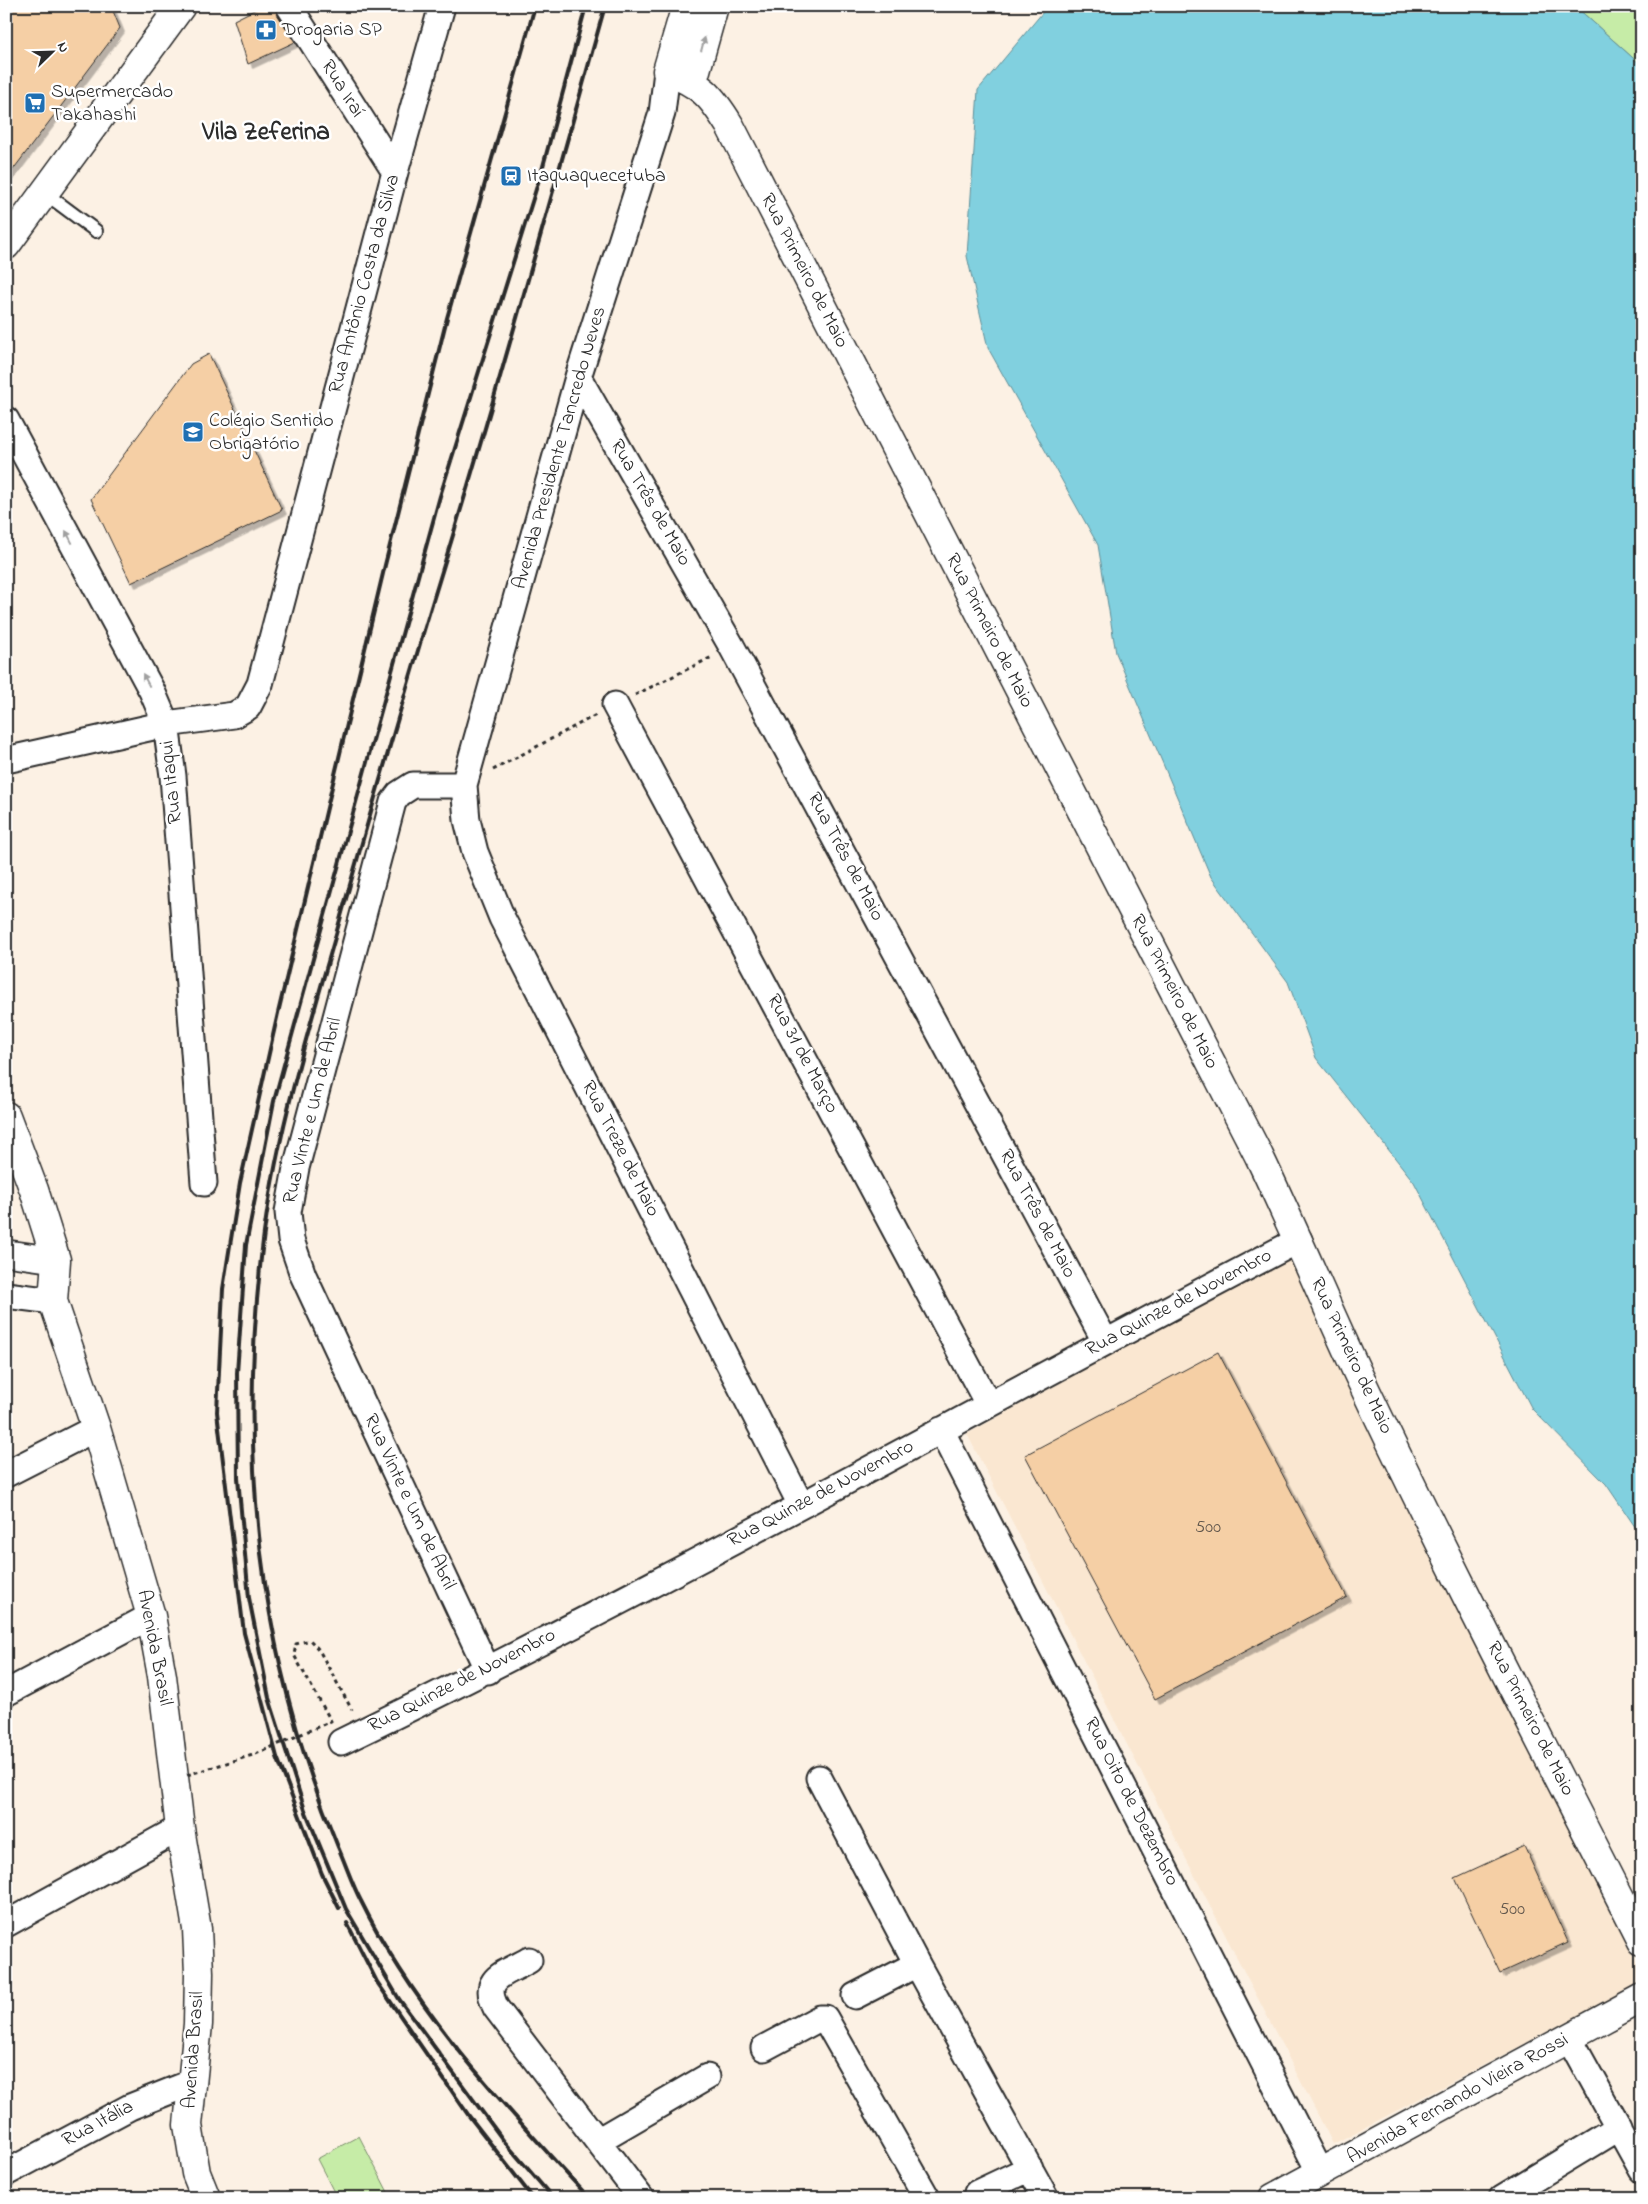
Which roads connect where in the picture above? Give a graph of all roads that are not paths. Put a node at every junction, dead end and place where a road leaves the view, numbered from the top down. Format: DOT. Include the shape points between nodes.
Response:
graph roads {
  1 [pos="182,6"];
  2 [pos="289,6"];
  3 [pos="442,6"];
  4 [pos="686,6"];
  5 [pos="714,6"];
  6 [pos="668,71"];
  7 [pos="693,81"];
  8 [pos="662,114"];
  9 [pos="395,172"];
  10 [pos="45,193"];
  11 [pos="96,231"];
  12 [pos="6,245"];
  13 [pos="578,378"];
  14 [pos="6,420"];
  15 [pos="615,705"];
  16 [pos="166,724"];
  17 [pos="6,760"];
  18 [pos="464,785"];
  19 [pos="6,1116"];
  20 [pos="204,1183"];
  21 [pos="1299,1240"];
  22 [pos="6,1253"];
  23 [pos="56,1260"];
  24 [pos="6,1295"];
  25 [pos="53,1301"];
  26 [pos="1105,1341"];
  27 [pos="988,1404"];
  28 [pos="96,1428"];
  29 [pos="941,1430"];
  30 [pos="6,1474"];
  31 [pos="801,1505"];
  32 [pos="151,1616"];
  33 [pos="488,1670"];
  34 [pos="6,1693"];
  35 [pos="341,1742"];
  36 [pos="819,1778"];
  37 [pos="180,1828"];
  38 [pos="6,1924"];
  39 [pos="1642,1942"];
  40 [pos="529,1960"];
  41 [pos="917,1964"];
  42 [pos="855,1996"];
  43 [pos="1642,1998"];
  44 [pos="1569,2038"];
  45 [pos="764,2048"];
  46 [pos="707,2077"];
  47 [pos="193,2082"];
  48 [pos="1619,2127"];
  49 [pos="599,2140"];
  50 [pos="1030,2168"];
  51 [pos="1642,2170"];
  52 [pos="6,2172"];
  53 [pos="1320,2173"];
  54 [pos="977,2193"];
  55 [pos="206,2198"];
  56 [pos="641,2198"];
  57 [pos="927,2198"];
  58 [pos="1046,2198"];
  59 [pos="1274,2198"];
  60 [pos="1502,2198"];
  1 -- 10 [label="main road"];
  2 -- 9 [label="street, Rua Iraí"];
  3 -- 9 [label="street, Rua Antônio Costa da Silva"];
  4 -- 6 [label="main road, Avenida Presidente Tancredo Neves"];
  7 -- 5 [label="main road, Avenida Presidente Tancredo Neves, one-way"];
  6 -- 7 [label="main road, Rua Primeiro de Maio"];
  6 -- 8 [label="street, Avenida Presidente Tancredo Neves"];
  7 -- 8 [label="street, Avenida Presidente Tancredo Neves"];
  7 -- 21 [label="main road, Rua Primeiro de Maio" via="714,101 730,126 1259,1156"];
  8 -- 13 [label="street, Avenida Presidente Tancredo Neves"];
  9 -- 16 [label="street, Rua Antônio Costa da Silva" via="260,684 248,707 234,715"];
  10 -- 11 [label="lane"];
  10 -- 12 [label="main road"];
  13 -- 18 [label="street, Avenida Presidente Tancredo Neves"];
  13 -- 26 [label="street, Rua Três de Maio" via="732,647"];
  16 -- 14 [label="street, Rua Itaqui, one-way" via="152,692"];
  15 -- 27 [label="street, Rua 31 de Março"];
  16 -- 17 [label="street"];
  16 -- 20 [label="street, Rua Itaqui" via="173,776"];
  18 -- 31 [label="street, Rua Treze de Maio" via="466,820 475,852 502,918"];
  18 -- 33 [label="street, Rua Vinte e Um de Abril" via="413,785 393,802 296,1168 288,1212 291,1240 303,1275"];
  19 -- 23 [label="main road, Avenida Brasil"];
  21 -- 26 [label="street, Rua Quinze de Novembro"];
  21 -- 39 [label="main road, Rua Primeiro de Maio" via="1358,1375"];
  22 -- 23 [label="street"];
  23 -- 25 [label="main road, Avenida Brasil"];
  24 -- 25 [label="street"];
  25 -- 28 [label="main road, Avenida Brasil"];
  26 -- 27 [label="street, Rua Quinze de Novembro"];
  27 -- 29 [label="street, Rua Quinze de Novembro"];
  28 -- 30 [label="street"];
  28 -- 32 [label="main road, Avenida Brasil"];
  29 -- 31 [label="street, Rua Quinze de Novembro"];
  29 -- 53 [label="street, Rua Oito de Dezembro"];
  31 -- 33 [label="street, Rua Quinze de Novembro"];
  32 -- 34 [label="street"];
  32 -- 37 [label="main road, Avenida Brasil" via="162,1676"];
  33 -- 35 [label="street, Rua Quinze de Novembro"];
  36 -- 41 [label="street"];
  37 -- 38 [label="street"];
  37 -- 47 [label="main road, Avenida Brasil" via="194,1911 198,1964"];
  40 -- 49 [label="street" via="494,1980 490,1995 496,2008"];
  41 -- 42 [label="street"];
  41 -- 50 [label="street"];
  43 -- 44 [label="main road, Avenida Fernando Vieira Rossi"];
  44 -- 48 [label="street"];
  44 -- 53 [label="main road, Avenida Fernando Vieira Rossi"];
  45 -- 57 [label="street" via="825,2018"];
  46 -- 49 [label="street"];
  47 -- 52 [label="street, Rua Itália" via="130,2107"];
  47 -- 55 [label="main road, Avenida Brasil" via="188,2124 196,2173"];
  48 -- 51 [label="street"];
  48 -- 60 [label="street"];
  49 -- 56 [label="street"];
  50 -- 54 [label="street"];
  50 -- 58 [label="street"];
  53 -- 59 [label="main road, Avenida Fernando Vieira Rossi"];
}
